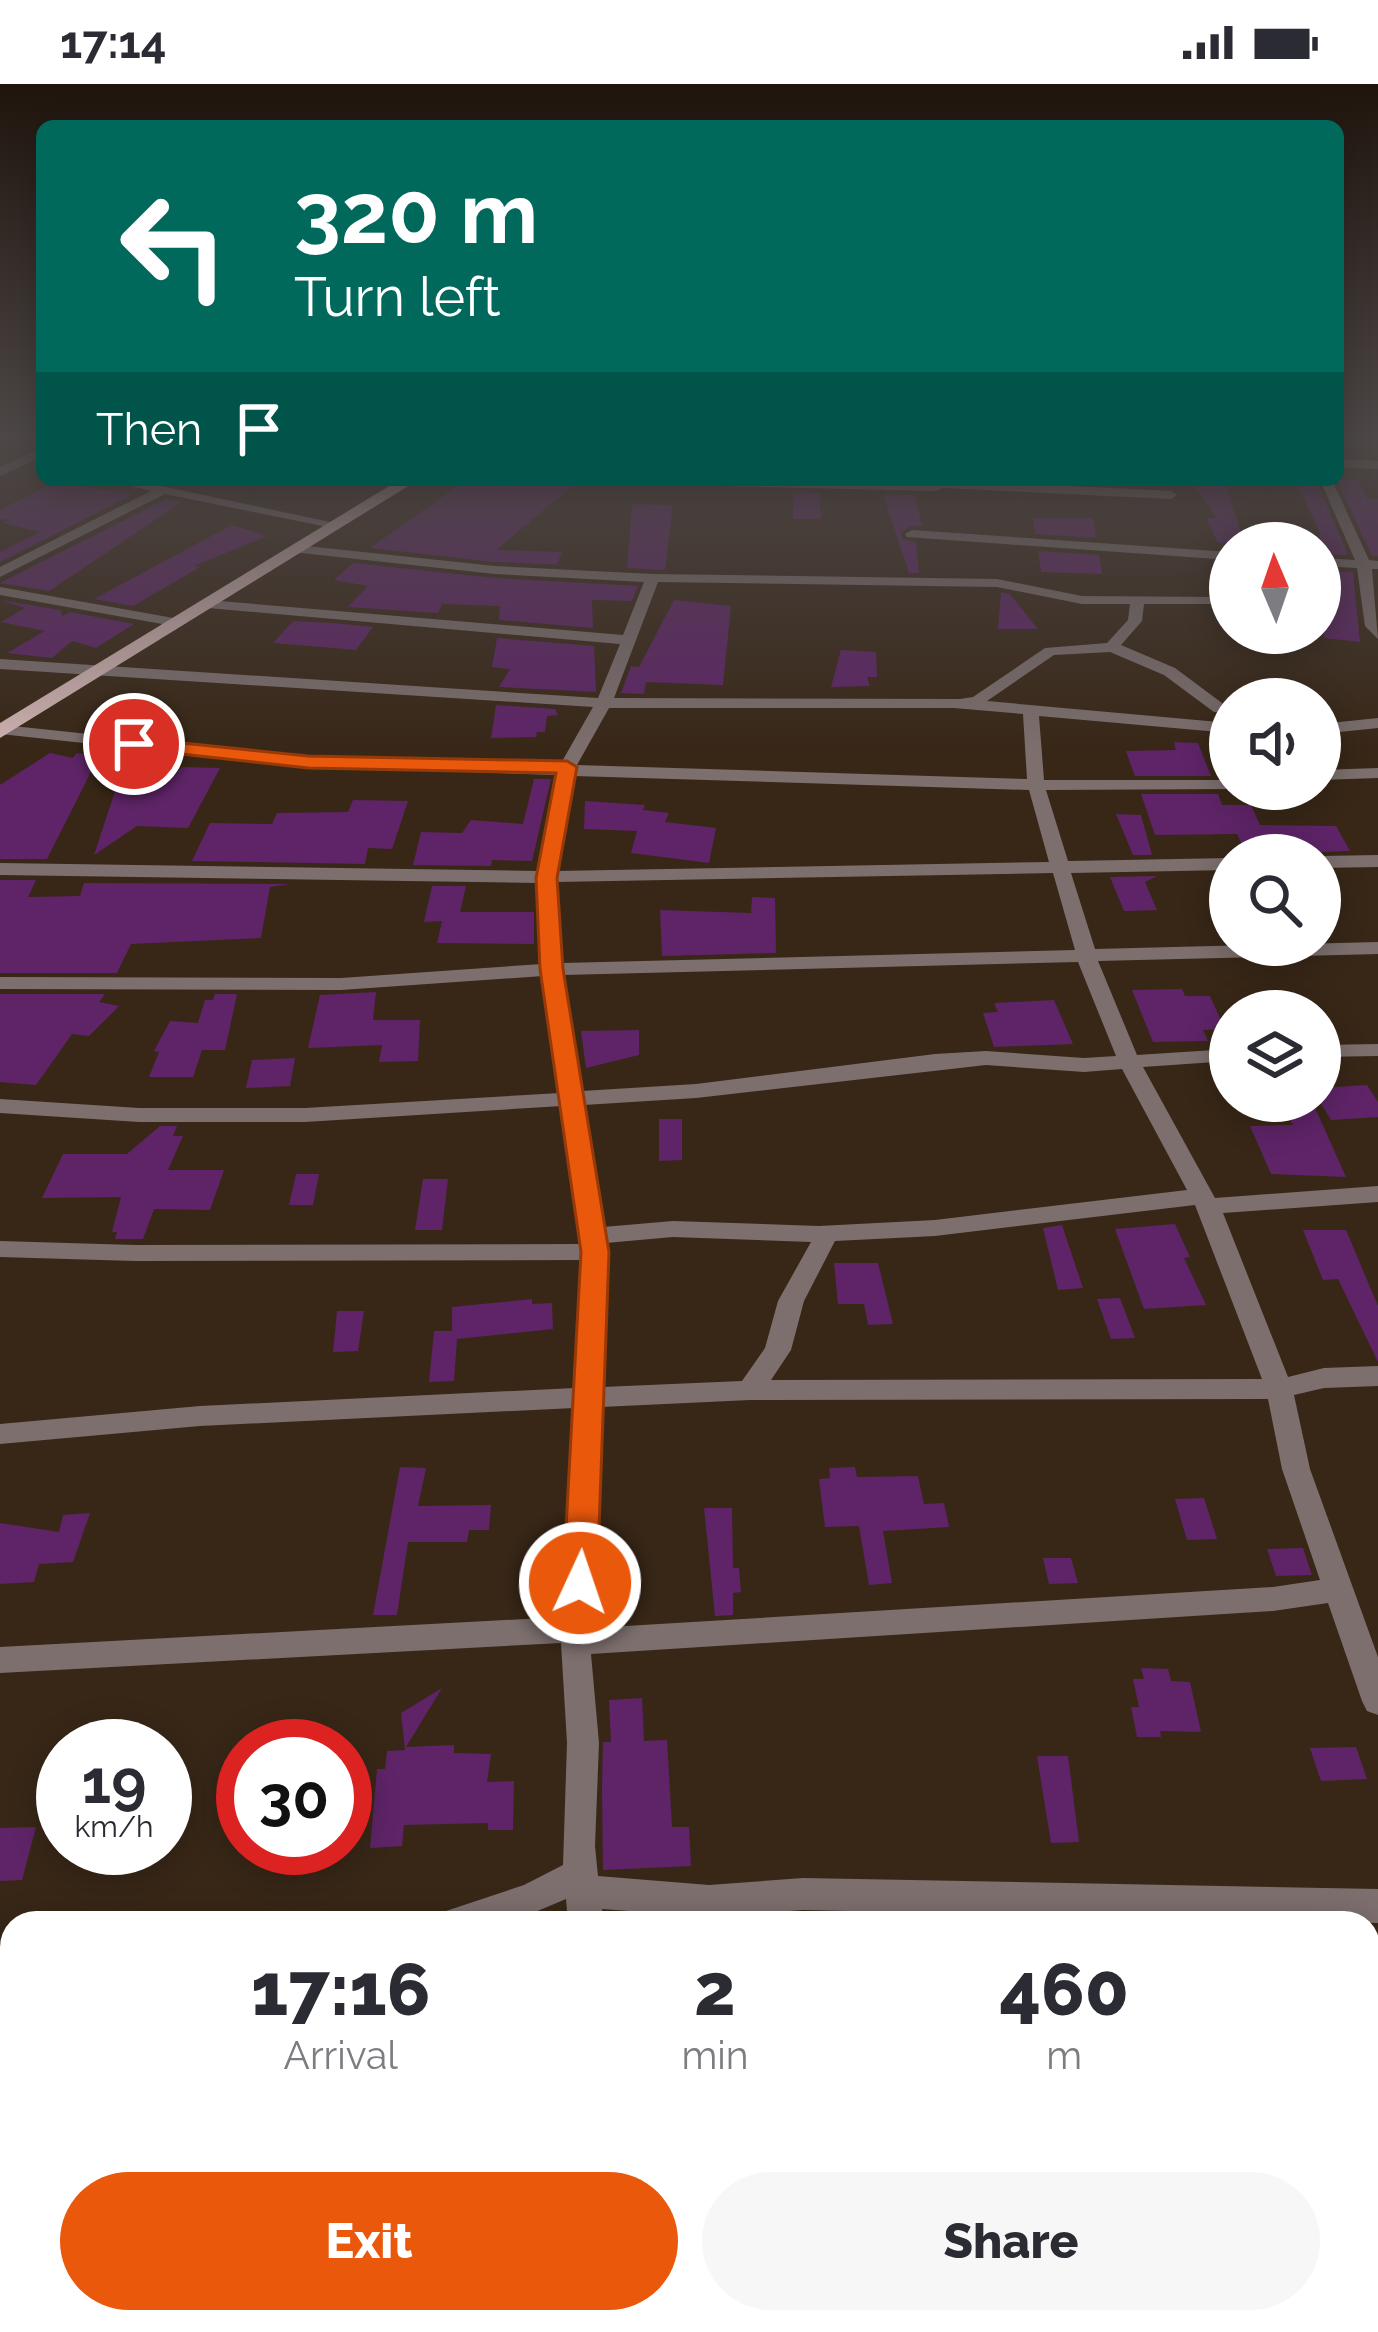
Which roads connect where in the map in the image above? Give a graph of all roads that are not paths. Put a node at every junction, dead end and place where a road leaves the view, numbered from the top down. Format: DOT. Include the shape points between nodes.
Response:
graph roads {
  1 [pos="61,542"];
  2 [pos="309,542"];
  3 [pos="1027,542"];
  4 [pos="297,549"];
  5 [pos="1209,555"];
  6 [pos="1341,563"];
  7 [pos="1371,565"];
  8 [pos="0,573"];
  9 [pos="653,578"];
  10 [pos="0,591"];
  11 [pos="1209,600"];
  12 [pos="1137,603"];
  13 [pos="208,604"];
  14 [pos="179,622"];
  15 [pos="1378,634"];
  16 [pos="628,640"];
  17 [pos="1111,646"];
  18 [pos="0,664"];
  19 [pos="98,670"];
  20 [pos="1209,698"];
  21 [pos="604,703"];
  22 [pos="954,703"];
  23 [pos="1030,712"];
  24 [pos="1378,723"];
  25 [pos="1209,726"];
  26 [pos="1341,727"];
  27 [pos="2,731"];
  28 [pos="567,767"];
  29 [pos="1378,773"];
  30 [pos="1341,774"];
  31 [pos="1036,784"];
  32 [pos="1209,784"];
  33 [pos="1378,861"];
  34 [pos="1341,862"];
  35 [pos="1209,864"];
  36 [pos="1059,868"];
  37 [pos="0,869"];
  38 [pos="546,878"];
  39 [pos="1378,947"];
  40 [pos="1087,956"];
  41 [pos="552,969"];
  42 [pos="0,983"];
  43 [pos="1378,1050"];
  44 [pos="1341,1051"];
  45 [pos="1209,1056"];
  46 [pos="1129,1062"];
  47 [pos="569,1101"];
  48 [pos="0,1106"];
  49 [pos="1378,1194"];
  50 [pos="1205,1201"];
  51 [pos="827,1234"];
  52 [pos="594,1244"];
  53 [pos="0,1249"];
  54 [pos="1378,1376"];
  55 [pos="750,1390"];
  56 [pos="1279,1390"];
  57 [pos="590,1398"];
  58 [pos="0,1434"];
  59 [pos="1339,1589"];
  60 [pos="1364,1622"];
  61 [pos="576,1636"];
  62 [pos="0,1660"];
  63 [pos="1378,1701"];
  64 [pos="584,1896"];
  65 [pos="1378,1906"];
  66 [pos="495,1911"];
  1 -- 8 [label="street"];
  2 -- 4 [label="main road"];
  3 -- 5 [label="street"];
  4 -- 9 [label="street"];
  4 -- 13 [label="main road"];
  6 -- 7 [label="street"];
  7 -- 15 [label="street"];
  9 -- 12 [label="street" via="997,583"];
  9 -- 16 [label="street"];
  10 -- 14 [label="street"];
  11 -- 12 [label="street"];
  12 -- 17 [label="street" via="1135,621"];
  13 -- 14 [label="main road"];
  13 -- 16 [label="street"];
  14 -- 19 [label="main road"];
  16 -- 21 [label="street"];
  17 -- 20 [label="street" via="1163,665"];
  17 -- 22 [label="street" via="1050,651 977,701"];
  18 -- 19 [label="street"];
  19 -- 21 [label="street"];
  19 -- 27 [label="main road"];
  21 -- 22 [label="street"];
  21 -- 28 [label="street"];
  22 -- 23 [label="street"];
  23 -- 25 [label="street"];
  23 -- 31 [label="street"];
  24 -- 26 [label="street"];
  27 -- 28 [label="street" via="308,762"];
  28 -- 31 [label="street"];
  28 -- 38 [label="street"];
  29 -- 30 [label="street"];
  31 -- 32 [label="street"];
  31 -- 36 [label="street"];
  33 -- 34 [label="street"];
  35 -- 36 [label="street"];
  36 -- 38 [label="street"];
  36 -- 40 [label="street"];
  37 -- 38 [label="street"];
  38 -- 41 [label="street"];
  39 -- 40 [label="street"];
  40 -- 41 [label="street"];
  40 -- 46 [label="street"];
  41 -- 42 [label="street" via="341,984"];
  41 -- 47 [label="street"];
  43 -- 44 [label="street"];
  45 -- 46 [label="street"];
  46 -- 47 [label="street" via="952,1060"];
  46 -- 50 [label="street"];
  47 -- 48 [label="street" via="305,1115"];
  47 -- 52 [label="street"];
  49 -- 50 [label="street"];
  50 -- 51 [label="street"];
  50 -- 56 [label="street"];
  51 -- 52 [label="street" via="673,1229"];
  51 -- 55 [label="street" via="791,1300 778,1350"];
  52 -- 53 [label="street"];
  52 -- 57 [label="street"];
  54 -- 56 [label="street"];
  55 -- 56 [label="street"];
  55 -- 57 [label="street"];
  56 -- 59 [label="street" via="1296,1469"];
  57 -- 58 [label="street"];
  57 -- 61 [label="street"];
  59 -- 60 [label="street"];
  59 -- 61 [label="street"];
  60 -- 63 [label="street"];
  61 -- 62 [label="street"];
  61 -- 64 [label="street"];
  64 -- 65 [label="street"];
  64 -- 66 [label="street"];
}
